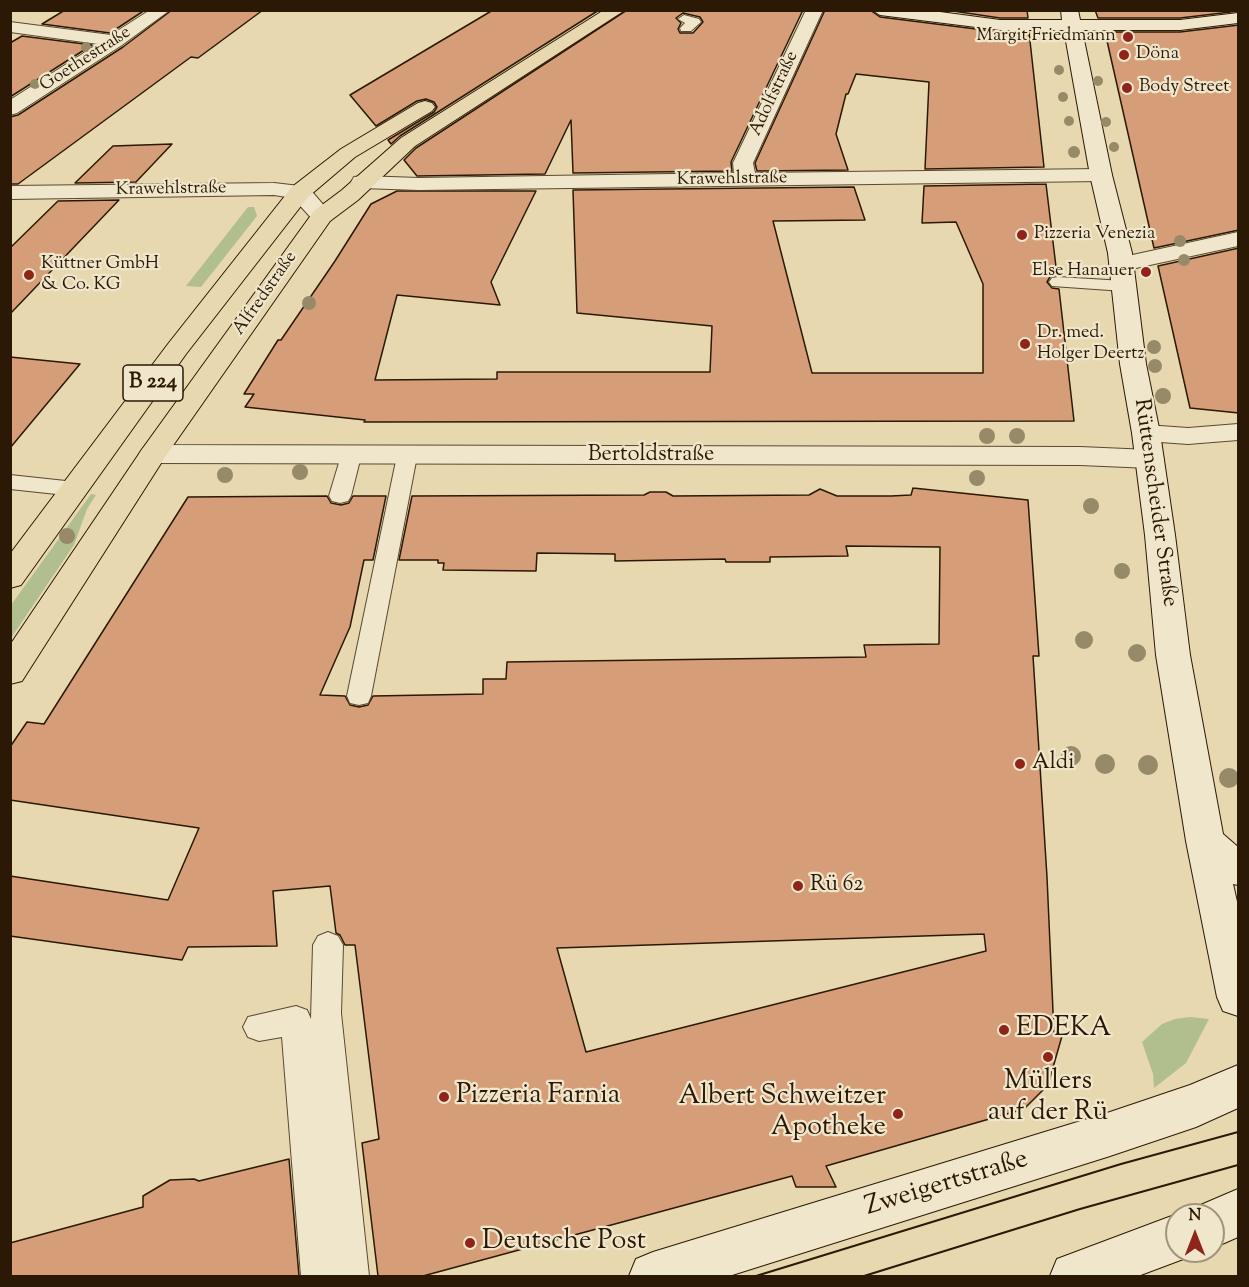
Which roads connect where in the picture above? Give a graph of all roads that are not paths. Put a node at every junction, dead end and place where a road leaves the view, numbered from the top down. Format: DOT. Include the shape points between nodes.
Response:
graph roads {
  1 [pos="162,10"];
  2 [pos="617,10"];
  3 [pos="815,10"];
  4 [pos="880,10"];
  5 [pos="1070,18"];
  6 [pos="1239,18"];
  7 [pos="10,27"];
  8 [pos="116,41"];
  9 [pos="444,95"];
  10 [pos="10,110"];
  11 [pos="1101,175"];
  12 [pos="745,180"];
  13 [pos="362,182"];
  14 [pos="300,192"];
  15 [pos="10,193"];
  16 [pos="322,216"];
  17 [pos="1239,239"];
  18 [pos="1123,275"];
  19 [pos="1058,282"];
  20 [pos="1239,432"];
  21 [pos="1148,446"];
  22 [pos="153,454"];
  23 [pos="351,456"];
  24 [pos="407,456"];
  25 [pos="10,482"];
  26 [pos="75,489"];
  27 [pos="340,496"];
  28 [pos="10,577"];
  29 [pos="10,672"];
  30 [pos="358,696"];
  31 [pos="1205,841"];
  32 [pos="1239,869"];
  33 [pos="328,945"];
  34 [pos="1239,997"];
  35 [pos="259,1027"];
  36 [pos="1239,1086"];
  37 [pos="1239,1213"];
  38 [pos="1225,1219"];
  39 [pos="1165,1242"];
  40 [pos="319,1276"];
  41 [pos="351,1276"];
  42 [pos="653,1276"];
  43 [pos="1074,1276"];
  1 -- 8 [label="street, Goethestraße"];
  2 -- 13 [label="main road, Alfredstraße / B 224" via="408,142"];
  3 -- 12 [label="street, Adolfstraße" via="743,163"];
  4 -- 5 [label="street" via="979,24"];
  5 -- 6 [label="street" via="1180,25"];
  5 -- 11 [label="street, Rüttenscheider Straße"];
  7 -- 8 [label="street"];
  8 -- 10 [label="street, Goethestraße"];
  9 -- 14 [label="main road, Alfredstraße / B 224" via="348,153"];
  11 -- 12 [label="street, Krawehlstraße"];
  11 -- 18 [label="street, Rüttenscheider Straße"];
  12 -- 13 [label="street, Krawehlstraße"];
  13 -- 16 [label="main road, Alfredstraße / B 224"];
  14 -- 15 [label="street, Krawehlstraße" via="254,188"];
  14 -- 16 [label="street"];
  14 -- 26 [label="main road, Alfredstraße / B 224"];
  16 -- 22 [label="main road, Alfredstraße / B 224"];
  17 -- 18 [label="street"];
  18 -- 19 [label="lane"];
  18 -- 21 [label="street, Rüttenscheider Straße"];
  20 -- 21 [label="street, Bertoldstraße" via="1188,436"];
  21 -- 24 [label="street, Bertoldstraße" via="1080,456"];
  21 -- 31 [label="street, Rüttenscheider Straße" via="1173,655"];
  22 -- 23 [label="street, Bertoldstraße"];
  22 -- 29 [label="main road, Alfredstraße / B 224"];
  23 -- 24 [label="street, Bertoldstraße"];
  23 -- 27 [label="lane"];
  24 -- 30 [label="lane"];
  25 -- 26 [label="lane"];
  26 -- 28 [label="main road, Alfredstraße / B 224"];
  31 -- 32 [label="street"];
  31 -- 34 [label="street, Rüttenscheider Straße"];
  33 -- 41 [label="lane" via="326,1013"];
  35 -- 40 [label="lane" via="296,1020"];
  36 -- 42 [label="street, Zweigertstraße" via="1110,1134"];
  37 -- 38 [label="street"];
  39 -- 43 [label="street"];
}
